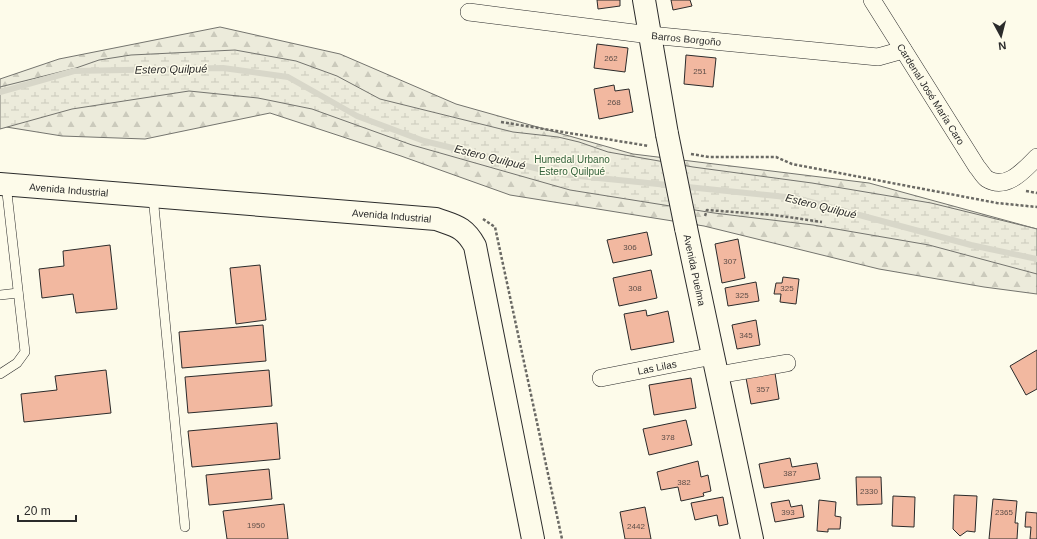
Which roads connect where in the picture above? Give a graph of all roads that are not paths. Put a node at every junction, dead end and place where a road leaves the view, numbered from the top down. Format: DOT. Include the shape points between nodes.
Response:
graph roads {
  1 [pos="644,0"];
  2 [pos="872,0"];
  3 [pos="469,12"];
  4 [pos="650,35"];
  5 [pos="903,50"];
  6 [pos="1037,157"];
  7 [pos="3,184"];
  8 [pos="153,196"];
  9 [pos="18,293"];
  10 [pos="0,295"];
  11 [pos="787,363"];
  12 [pos="716,366"];
  13 [pos="0,374"];
  14 [pos="601,378"];
  15 [pos="185,527"];
  16 [pos="533,539"];
  17 [pos="752,539"];
  1 -- 4 [label="street, Avenida Puelma"];
  2 -- 5 [label="street, Cardenal José María Caro"];
  3 -- 4 [label="street, Barros Borgoño"];
  4 -- 5 [label="street, Barros Borgoño" via="878,57"];
  4 -- 12 [label="street, Avenida Puelma, bridge" via="667,134"];
  5 -- 6 [label="street, Cardenal José María Caro" via="977,167 987,178 997,182 1010,180"];
  7 -- 8 [label="street, Avenida Industrial"];
  7 -- 9 [label="lane"];
  8 -- 15 [label="lane"];
  8 -- 16 [label="street, Avenida Industrial" via="436,219 468,234 475,246"];
  9 -- 10 [label="lane"];
  9 -- 13 [label="lane" via="25,352 17,363"];
  11 -- 12 [label="street, Las Lilas"];
  12 -- 14 [label="street, Las Lilas"];
  12 -- 17 [label="street, Avenida Puelma"];
}
